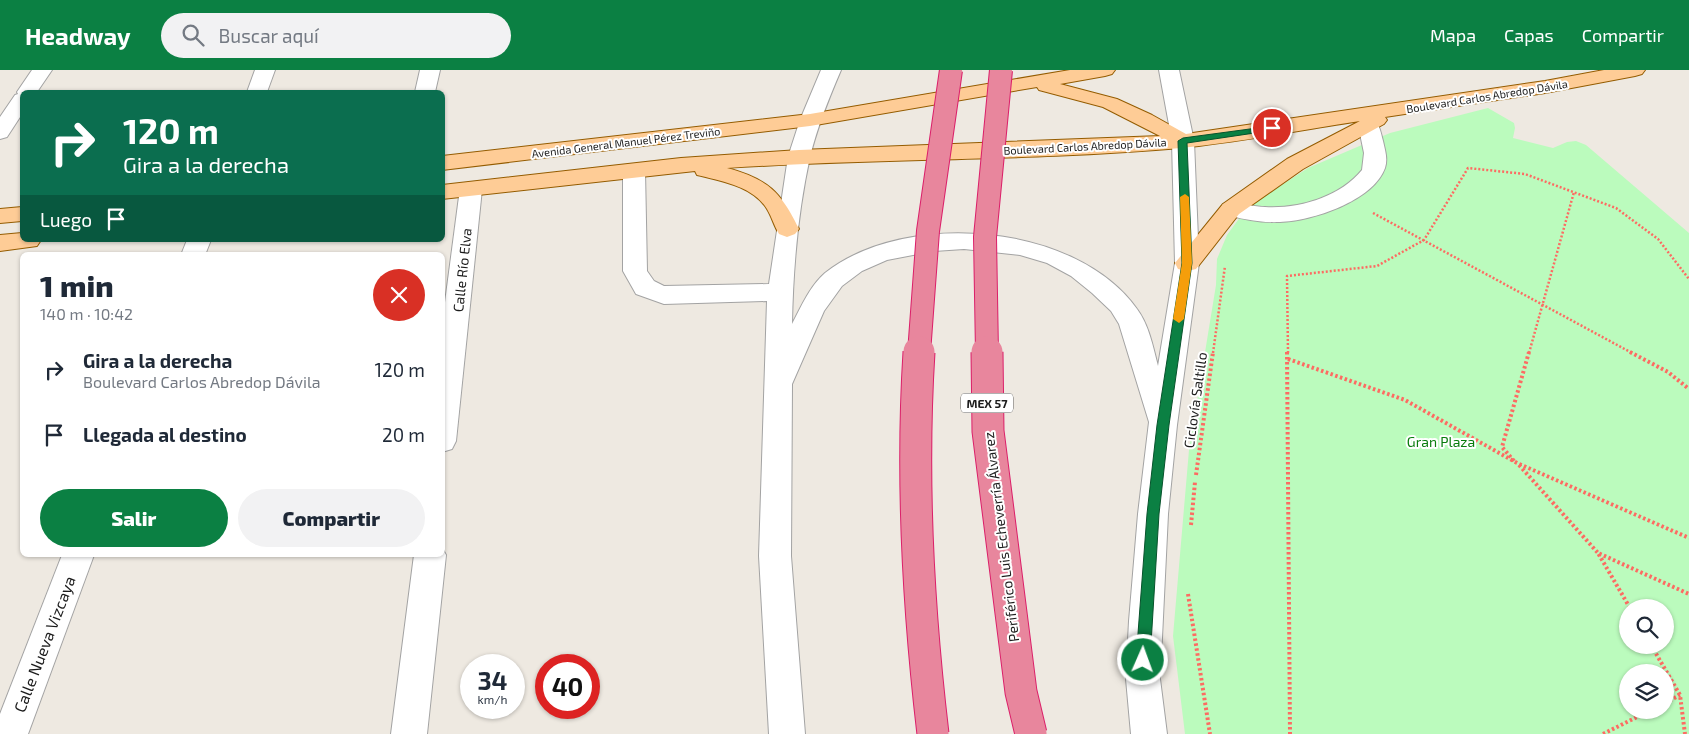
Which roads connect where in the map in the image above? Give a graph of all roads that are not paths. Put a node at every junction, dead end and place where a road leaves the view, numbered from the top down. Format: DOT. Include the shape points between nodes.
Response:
graph roads {
  1 [pos="42,70"];
  2 [pos="265,70"];
  3 [pos="430,70"];
  4 [pos="831,70"];
  5 [pos="951,70"];
  6 [pos="1001,70"];
  7 [pos="1105,70"];
  8 [pos="1169,70"];
  9 [pos="1635,70"];
  10 [pos="1519,73"];
  11 [pos="1036,83"];
  12 [pos="1545,87"];
  13 [pos="28,90"];
  14 [pos="257,90"];
  15 [pos="425,90"];
  16 [pos="20,102"];
  17 [pos="1405,108"];
  18 [pos="810,120"];
  19 [pos="1368,124"];
  20 [pos="0,133"];
  21 [pos="1183,141"];
  22 [pos="800,157"];
  23 [pos="445,163"];
  24 [pos="681,166"];
  25 [pos="634,171"];
  26 [pos="471,189"];
  27 [pos="445,192"];
  28 [pos="20,214"];
  29 [pos="1226,214"];
  30 [pos="0,216"];
  31 [pos="787,229"];
  32 [pos="20,241"];
  33 [pos="0,243"];
  34 [pos="1187,263"];
  35 [pos="780,292"];
  36 [pos="777,387"];
  37 [pos="445,415"];
  38 [pos="1163,425"];
  39 [pos="77,557"];
  40 [pos="430,557"];
  41 [pos="10,734"];
  42 [pos="409,734"];
  43 [pos="787,734"];
  44 [pos="933,734"];
  45 [pos="1031,734"];
  46 [pos="1149,734"];
  1 -- 13 [label="street"];
  2 -- 14 [label="street"];
  3 -- 15 [label="street"];
  4 -- 18 [label="street"];
  5 -- 44 [label="highway, bridge" via="928,231 916,424 918,557"];
  6 -- 45 [label="highway, Periférico Luis Echeverría Álvarez / MEX 57, bridge" via="985,237 988,430 1021,692"];
  7 -- 11 [label="main road"];
  8 -- 21 [label="street"];
  9 -- 12 [label="main road, Boulevard Carlos Abredop Dávila"];
  10 -- 12 [label="main road"];
  11 -- 18 [label="main road"];
  11 -- 21 [label="main road" via="1110,102"];
  12 -- 17 [label="main road, Boulevard Carlos Abredop Dávila"];
  16 -- 20 [label="street"];
  17 -- 19 [label="main road"];
  17 -- 21 [label="main road, Boulevard Carlos Abredop Dávila"];
  18 -- 22 [label="street"];
  18 -- 23 [label="main road, Avenida General Manuel Pérez Treviño"];
  19 -- 29 [label="main road" via="1295,164"];
  19 -- 29 [label="street" via="1375,163 1369,177 1343,198 1325,207 1294,214"];
  21 -- 22 [label="main road, Boulevard Carlos Abredop Dávila"];
  21 -- 34 [label="street"];
  22 -- 24 [label="main road"];
  22 -- 31 [label="street"];
  24 -- 25 [label="main road"];
  24 -- 31 [label="main road" via="724,174 752,185 775,204"];
  25 -- 26 [label="main road"];
  25 -- 35 [label="street" via="635,271 640,283 649,291 664,295"];
  26 -- 27 [label="main road"];
  26 -- 37 [label="street, Calle Río Elva"];
  28 -- 30 [label="main road"];
  29 -- 34 [label="main road"];
  31 -- 35 [label="street"];
  32 -- 33 [label="main road"];
  34 -- 38 [label="street"];
  35 -- 36 [label="street"];
  36 -- 38 [label="street" via="816,304 832,280 855,265 884,252 924,244 969,242 1009,245 1044,253 1080,270 1105,290 1129,317"];
  36 -- 43 [label="street" via="775,556"];
  38 -- 46 [label="street" via="1144,621 1143,679"];
  39 -- 41 [label="street, Calle Nueva Vizcaya"];
  40 -- 42 [label="street"];
}
